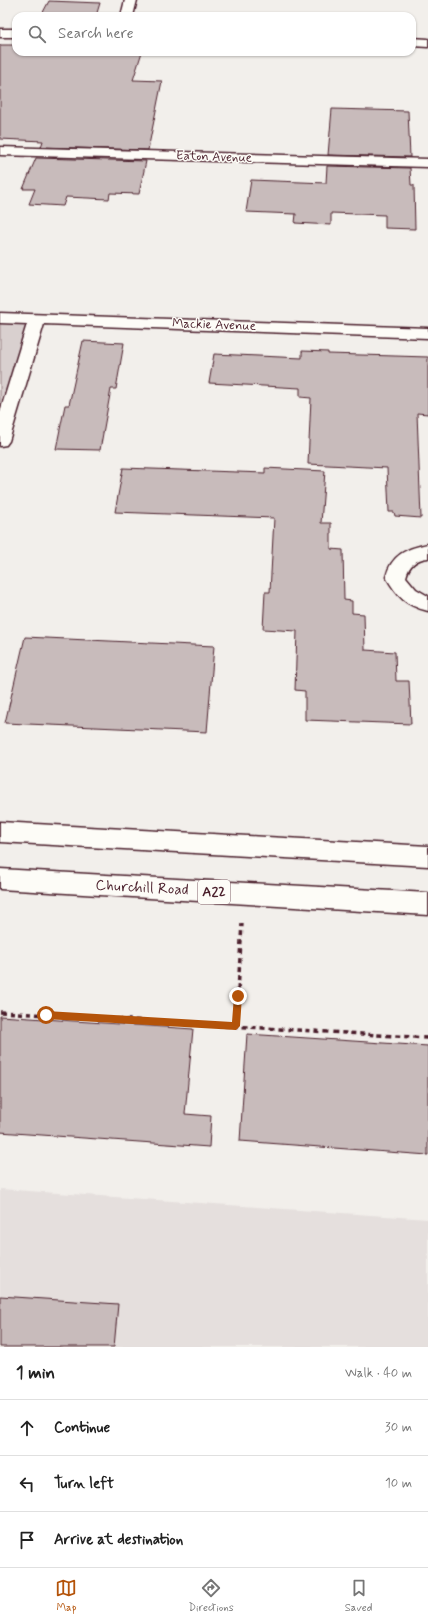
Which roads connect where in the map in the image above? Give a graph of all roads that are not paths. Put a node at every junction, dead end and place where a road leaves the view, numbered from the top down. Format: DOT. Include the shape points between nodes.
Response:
graph roads {
  1 [pos="131,0"];
  2 [pos="127,12"];
  3 [pos="0,33"];
  4 [pos="12,33"];
  5 [pos="416,42"];
  6 [pos="428,43"];
  7 [pos="0,151"];
  8 [pos="428,163"];
  9 [pos="0,318"];
  10 [pos="37,319"];
  11 [pos="428,333"];
  12 [pos="0,441"];
  13 [pos="428,551"];
  14 [pos="428,604"];
  15 [pos="0,832"];
  16 [pos="428,856"];
  17 [pos="0,880"];
  18 [pos="428,904"];
  1 -- 2 [label="street"];
  3 -- 4 [label="street"];
  5 -- 6 [label="street"];
  7 -- 8 [label="street, Eaton Avenue"];
  9 -- 10 [label="street, Mackie Avenue"];
  10 -- 11 [label="street, Mackie Avenue"];
  10 -- 12 [label="street"];
  13 -- 14 [label="street" via="409,556 398,568 396,577 407,595"];
  15 -- 16 [label="street"];
  17 -- 18 [label="street, Churchill Road / A22"];
}
